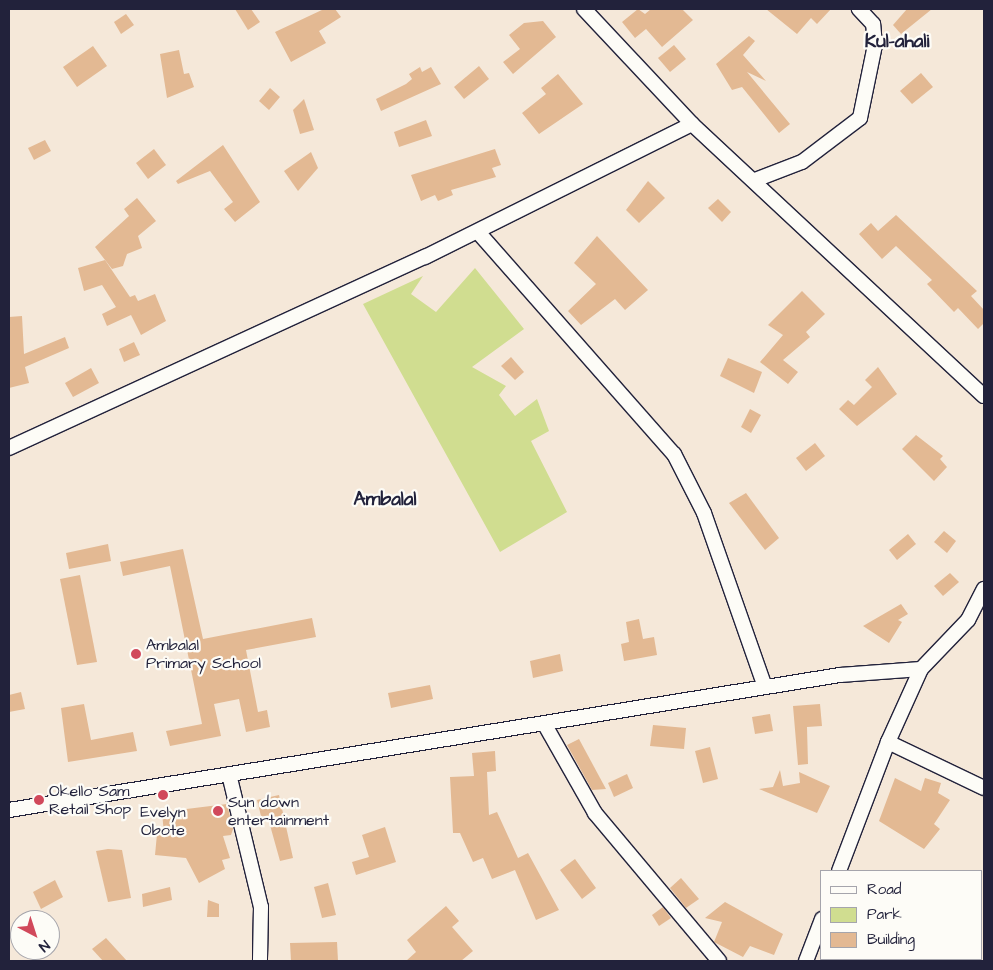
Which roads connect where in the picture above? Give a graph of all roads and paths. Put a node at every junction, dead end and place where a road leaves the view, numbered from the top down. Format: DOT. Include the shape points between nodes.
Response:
graph roads {
  1 [pos="584,9"];
  2 [pos="858,9"];
  3 [pos="692,124"];
  4 [pos="755,180"];
  5 [pos="478,232"];
  6 [pos="984,396"];
  7 [pos="9,448"];
  8 [pos="984,589"];
  9 [pos="921,669"];
  10 [pos="765,687"];
  11 [pos="545,725"];
  12 [pos="888,742"];
  13 [pos="230,774"];
  14 [pos="984,788"];
  15 [pos="9,810"];
  16 [pos="839,870"];
  17 [pos="820,924"];
  18 [pos="260,961"];
  19 [pos="719,961"];
  20 [pos="806,961"];
  1 -- 3 [label="street"];
  2 -- 4 [label="street" via="872,24 875,45 860,118 802,162"];
  3 -- 4 [label="street"];
  3 -- 5 [label="street"];
  4 -- 6 [label="street"];
  5 -- 7 [label="street"];
  5 -- 10 [label="street" via="674,454 704,513"];
  8 -- 9 [label="street" via="968,620"];
  9 -- 10 [label="street" via="840,675"];
  9 -- 12 [label="street"];
  10 -- 11 [label="street"];
  11 -- 13 [label="street"];
  11 -- 19 [label="street" via="595,813"];
  12 -- 14 [label="street"];
  12 -- 16 [label="street"];
  13 -- 15 [label="street"];
  13 -- 18 [label="street" via="261,907"];
  17 -- 20 [label="street"];
}
